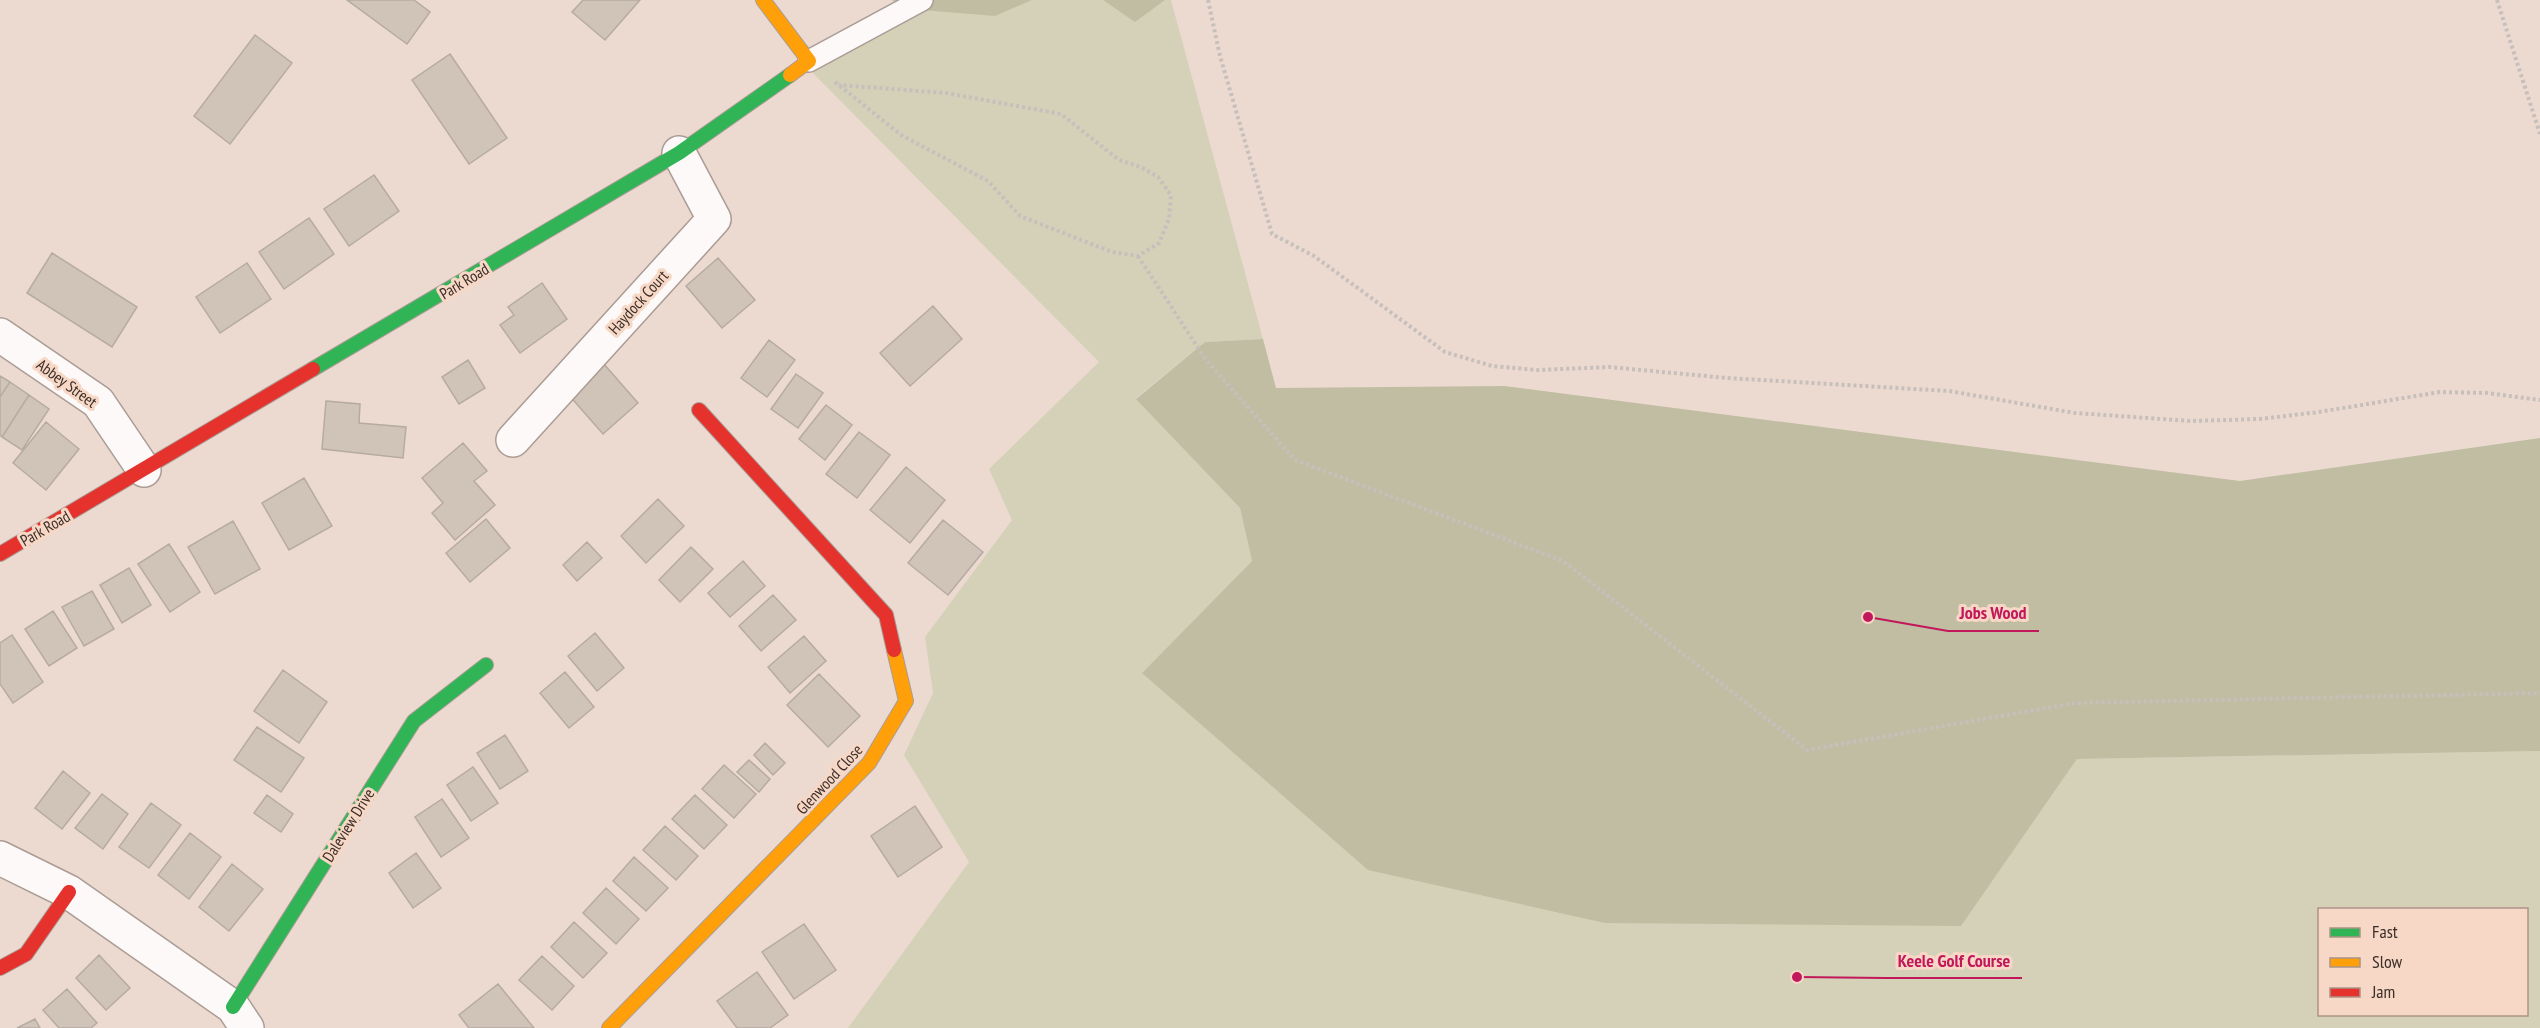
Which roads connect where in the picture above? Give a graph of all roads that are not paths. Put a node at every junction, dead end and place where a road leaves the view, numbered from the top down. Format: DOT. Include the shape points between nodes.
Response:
graph roads {
  1 [pos="764,0"];
  2 [pos="922,0"];
  3 [pos="809,61"];
  4 [pos="679,153"];
  5 [pos="0,335"];
  6 [pos="699,410"];
  7 [pos="513,440"];
  8 [pos="144,470"];
  9 [pos="0,554"];
  10 [pos="486,665"];
  11 [pos="0,858"];
  12 [pos="69,892"];
  13 [pos="0,968"];
  14 [pos="240,1017"];
  15 [pos="609,1028"];
  1 -- 3 [label="street"];
  2 -- 3 [label="lane, Park Road"];
  3 -- 4 [label="street, Park Road"];
  4 -- 7 [label="street, Haydock Court" via="714,219"];
  4 -- 8 [label="street, Park Road"];
  5 -- 8 [label="street, Abbey Street" via="98,402"];
  6 -- 15 [label="street, Glenwood Close" via="886,615 906,701 869,763"];
  8 -- 9 [label="street, Park Road"];
  10 -- 14 [label="street, Daleview Drive" via="414,721"];
  11 -- 12 [label="street, Daleview Drive"];
  12 -- 13 [label="street" via="26,954"];
  12 -- 14 [label="street, Daleview Drive"];
}
